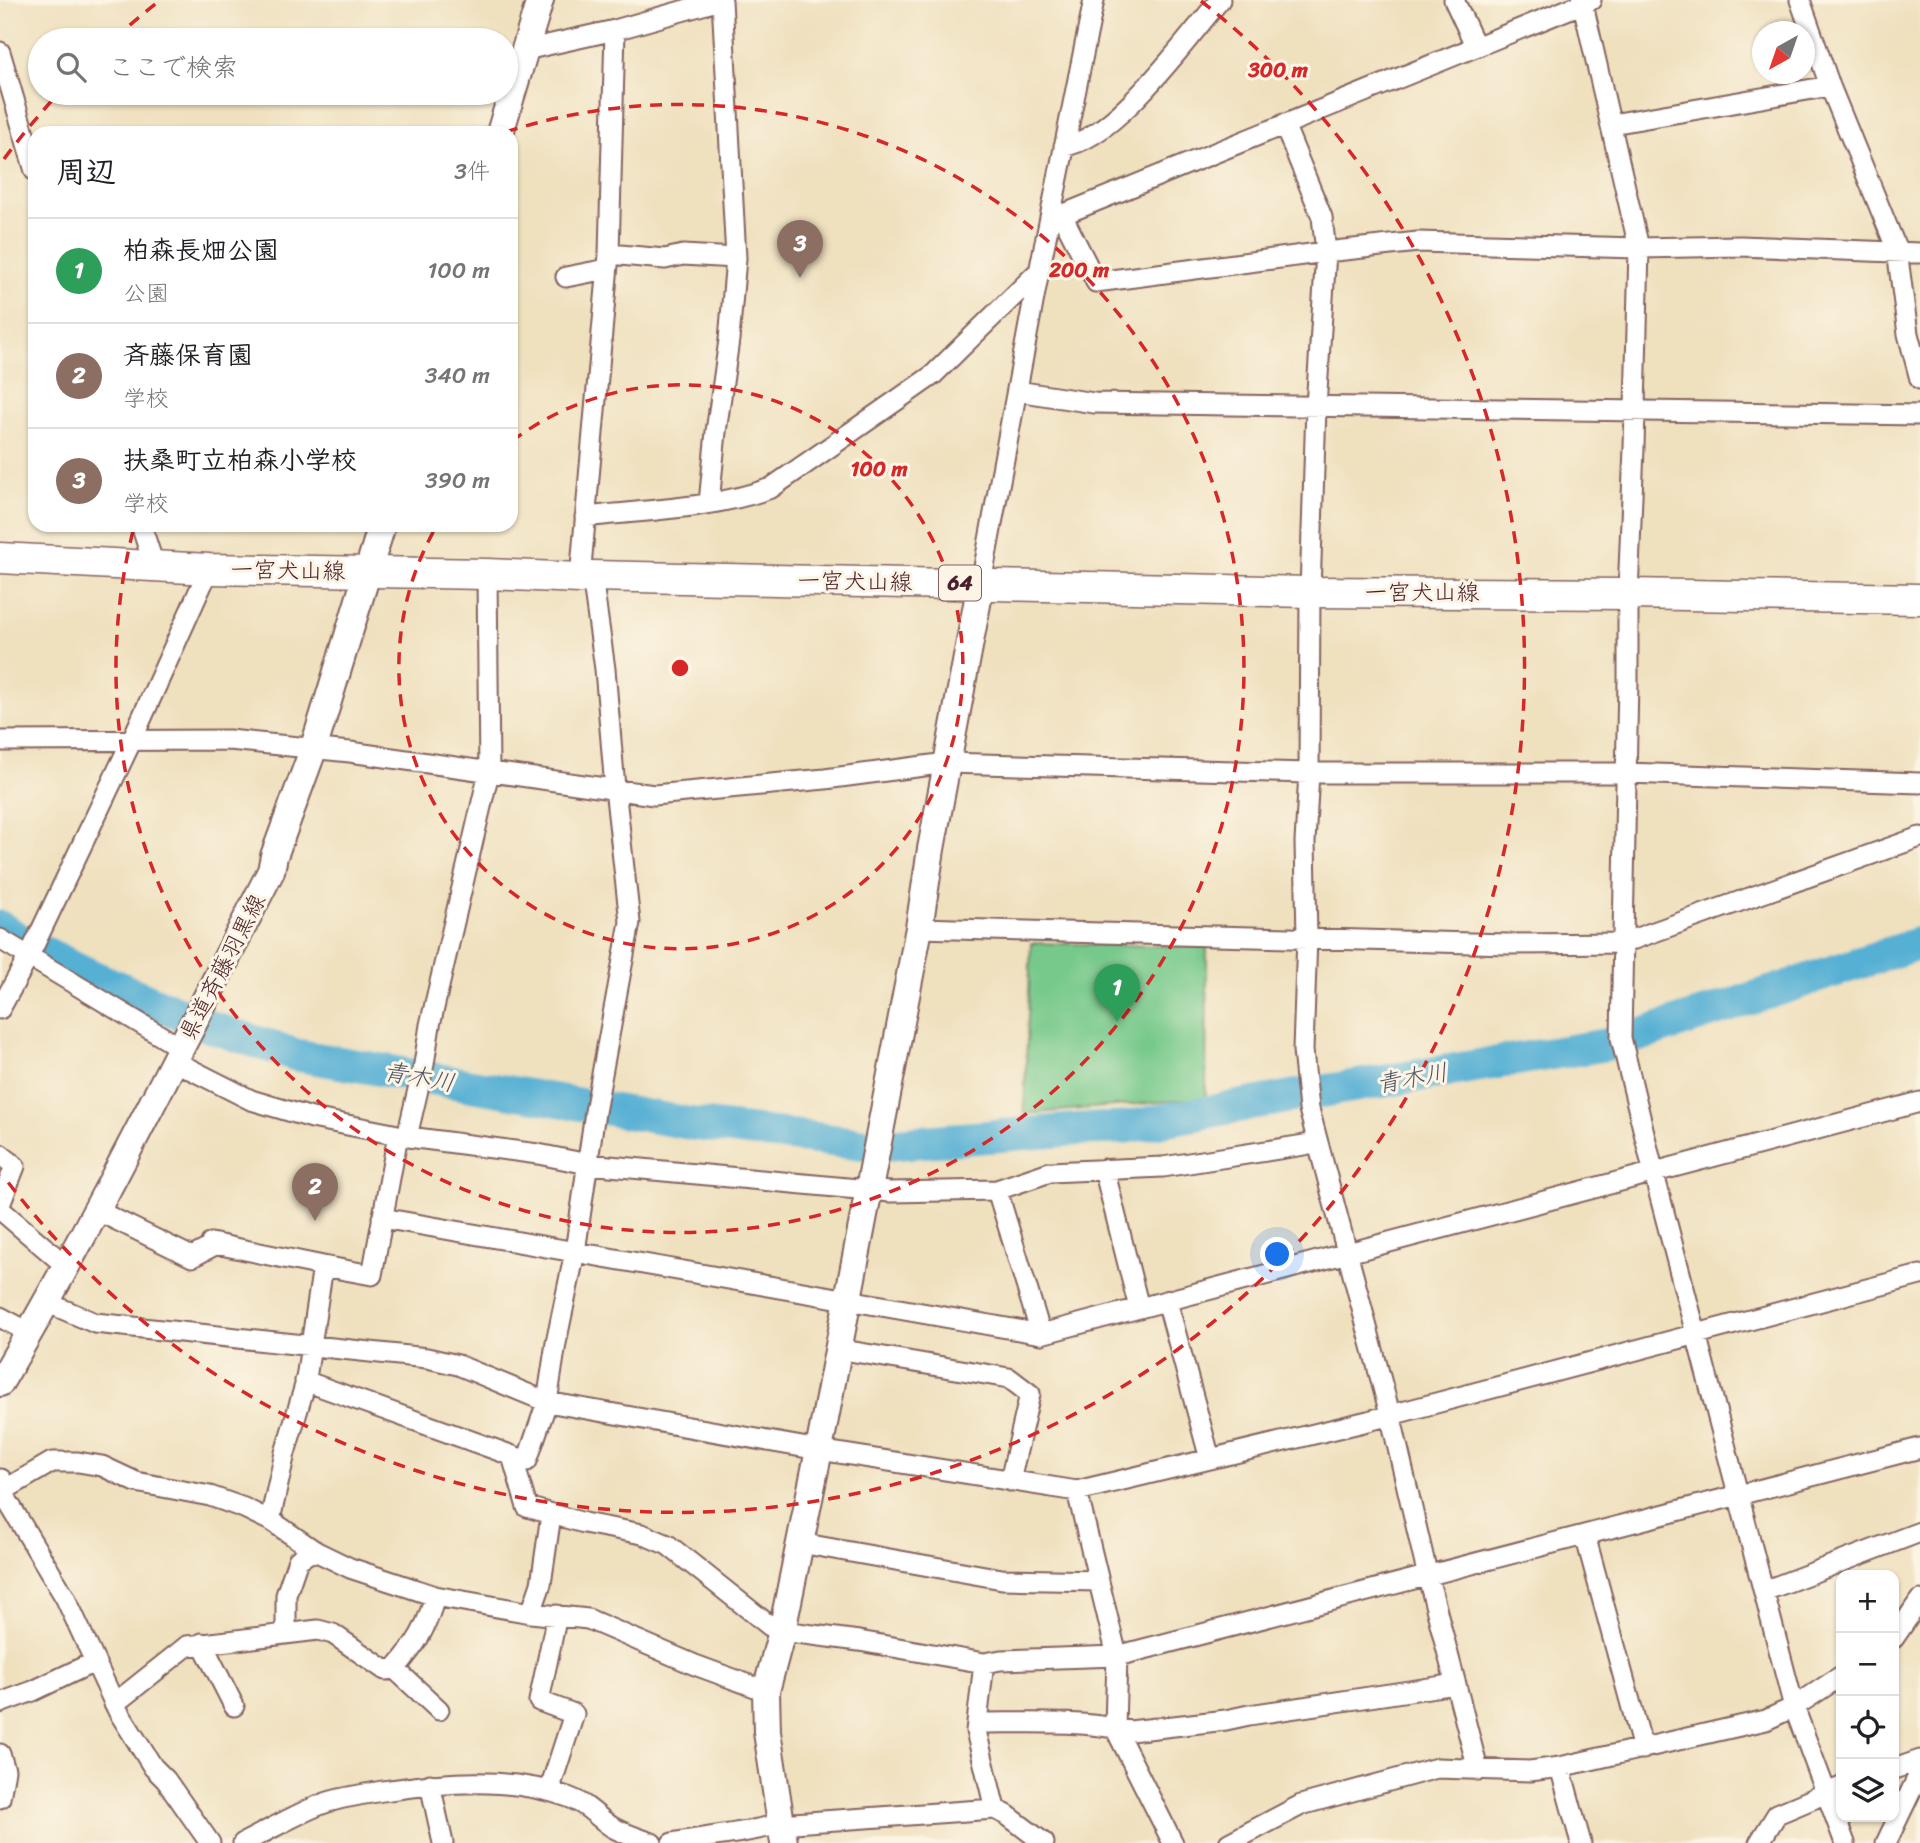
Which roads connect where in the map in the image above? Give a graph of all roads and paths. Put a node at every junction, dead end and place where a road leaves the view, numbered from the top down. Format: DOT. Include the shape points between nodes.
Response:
graph roads {
  1 [pos="540,0"];
  2 [pos="721,0"];
  3 [pos="1094,0"];
  4 [pos="1220,0"];
  5 [pos="1454,0"];
  6 [pos="1800,0"];
  7 [pos="1585,1"];
  8 [pos="615,30"];
  9 [pos="1476,47"];
  10 [pos="525,50"];
  11 [pos="1,60"];
  12 [pos="518,73"];
  13 [pos="1830,86"];
  14 [pos="508,105"];
  15 [pos="1284,124"];
  16 [pos="1612,124"];
  17 [pos="502,126"];
  18 [pos="1065,146"];
  19 [pos="28,148"];
  20 [pos="1057,217"];
  21 [pos="1639,248"];
  22 [pos="1896,250"];
  23 [pos="1326,251"];
  24 [pos="1920,253"];
  25 [pos="736,258"];
  26 [pos="608,262"];
  27 [pos="1039,271"];
  28 [pos="566,277"];
  29 [pos="1920,379"];
  30 [pos="1017,391"];
  31 [pos="1316,407"];
  32 [pos="1634,412"];
  33 [pos="1920,415"];
  34 [pos="709,503"];
  35 [pos="585,517"];
  36 [pos="143,532"];
  37 [pos="380,532"];
  38 [pos="0,558"];
  39 [pos="154,565"];
  40 [pos="209,569"];
  41 [pos="369,571"];
  42 [pos="487,574"];
  43 [pos="586,577"];
  44 [pos="981,583"];
  45 [pos="1310,592"];
  46 [pos="1628,594"];
  47 [pos="1920,599"];
  48 [pos="0,741"];
  49 [pos="131,742"];
  50 [pos="313,750"];
  51 [pos="947,763"];
  52 [pos="489,772"];
  53 [pos="1626,772"];
  54 [pos="1309,773"];
  55 [pos="1920,783"];
  56 [pos="615,788"];
  57 [pos="1920,836"];
  58 [pos="919,928"];
  59 [pos="1307,937"];
  60 [pos="0,940"];
  61 [pos="1623,943"];
  62 [pos="29,958"];
  63 [pos="0,1009"];
  64 [pos="178,1054"];
  65 [pos="1920,1102"];
  66 [pos="403,1136"];
  67 [pos="1317,1143"];
  68 [pos="0,1154"];
  69 [pos="588,1164"];
  70 [pos="1104,1169"];
  71 [pos="1654,1174"];
  72 [pos="868,1190"];
  73 [pos="997,1190"];
  74 [pos="96,1210"];
  75 [pos="382,1218"];
  76 [pos="575,1252"];
  77 [pos="1345,1253"];
  78 [pos="65,1266"];
  79 [pos="323,1266"];
  80 [pos="1920,1275"];
  81 [pos="847,1301"];
  82 [pos="1167,1301"];
  83 [pos="46,1302"];
  84 [pos="1139,1308"];
  85 [pos="0,1317"];
  86 [pos="30,1333"];
  87 [pos="1041,1334"];
  88 [pos="1697,1334"];
  89 [pos="311,1346"];
  90 [pos="837,1349"];
  91 [pos="305,1381"];
  92 [pos="0,1383"];
  93 [pos="547,1402"];
  94 [pos="1390,1415"];
  95 [pos="1920,1448"];
  96 [pos="819,1450"];
  97 [pos="512,1456"];
  98 [pos="1210,1459"];
  99 [pos="1010,1480"];
  100 [pos="1077,1491"];
  101 [pos="4,1493"];
  102 [pos="1739,1494"];
  103 [pos="551,1515"];
  104 [pos="270,1520"];
  105 [pos="1920,1532"];
  106 [pos="1585,1535"];
  107 [pos="800,1543"];
  108 [pos="314,1550"];
  109 [pos="1428,1577"];
  110 [pos="1099,1581"];
  111 [pos="1764,1591"];
  112 [pos="435,1596"];
  113 [pos="1920,1600"];
  114 [pos="531,1613"];
  115 [pos="557,1615"];
  116 [pos="782,1630"];
  117 [pos="286,1633"];
  118 [pos="1897,1633"];
  119 [pos="202,1643"];
  120 [pos="1117,1656"];
  121 [pos="94,1662"];
  122 [pos="984,1664"];
  123 [pos="395,1670"];
  124 [pos="1836,1679"];
  125 [pos="1456,1684"];
  126 [pos="766,1691"];
  127 [pos="0,1703"];
  128 [pos="114,1704"];
  129 [pos="234,1706"];
  130 [pos="1794,1707"];
  131 [pos="439,1710"];
  132 [pos="978,1723"];
  133 [pos="1115,1728"];
  134 [pos="1643,1749"];
  135 [pos="0,1754"];
  136 [pos="1920,1760"];
  137 [pos="1559,1767"];
  138 [pos="1899,1767"];
  139 [pos="1478,1770"];
  140 [pos="1920,1772"];
  141 [pos="430,1784"];
  142 [pos="1834,1789"];
  143 [pos="553,1792"];
  144 [pos="0,1798"];
  145 [pos="995,1809"];
  146 [pos="608,1834"];
  147 [pos="781,1834"];
  148 [pos="210,1843"];
  149 [pos="243,1843"];
  150 [pos="443,1843"];
  151 [pos="652,1843"];
  152 [pos="672,1843"];
  153 [pos="1044,1843"];
  154 [pos="1173,1843"];
  155 [pos="1229,1843"];
  156 [pos="1581,1843"];
  157 [pos="1759,1843"];
  158 [pos="1845,1843"];
  159 [pos="1886,1843"];
  1 -- 10 [label="street"];
  2 -- 8 [label="street"];
  2 -- 25 [label="street"];
  3 -- 18 [label="street"];
  4 -- 18 [label="street" via="1123,111 1097,134"];
  5 -- 9 [label="street"];
  6 -- 13 [label="street"];
  7 -- 9 [label="street"];
  7 -- 16 [label="street"];
  8 -- 10 [label="street"];
  8 -- 26 [label="street"];
  9 -- 15 [label="street"];
  10 -- 12 [label="street"];
  11 -- 19 [label="street"];
  13 -- 16 [label="street"];
  13 -- 22 [label="street"];
  14 -- 17 [label="street"];
  15 -- 20 [label="street"];
  15 -- 23 [label="street" via="1322,217"];
  16 -- 21 [label="street"];
  18 -- 20 [label="street"];
  20 -- 23 [label="street" via="1096,282"];
  20 -- 27 [label="street"];
  21 -- 22 [label="street"];
  21 -- 23 [label="street" via="1418,242"];
  21 -- 32 [label="street"];
  22 -- 24 [label="street"];
  22 -- 29 [label="street" via="1908,334"];
  23 -- 31 [label="street"];
  25 -- 26 [label="street" via="683,255"];
  25 -- 34 [label="street"];
  26 -- 28 [label="street"];
  26 -- 35 [label="street"];
  27 -- 30 [label="street"];
  27 -- 34 [label="street" via="933,375 851,433 771,488"];
  30 -- 31 [label="street" via="1094,403"];
  30 -- 44 [label="street"];
  31 -- 32 [label="street"];
  31 -- 45 [label="street"];
  32 -- 33 [label="street"];
  32 -- 46 [label="street"];
  34 -- 35 [label="street"];
  35 -- 43 [label="street"];
  36 -- 39 [label="street"];
  37 -- 41 [label="street, 県道斉藤羽黒線"];
  38 -- 39 [label="main road, 一宮犬山線 / 64"];
  39 -- 40 [label="main road, 一宮犬山線 / 64"];
  40 -- 41 [label="main road, 一宮犬山線 / 64"];
  40 -- 49 [label="street"];
  41 -- 42 [label="main road, 一宮犬山線 / 64"];
  41 -- 50 [label="street, 県道斉藤羽黒線"];
  42 -- 43 [label="main road, 一宮犬山線 / 64"];
  42 -- 52 [label="street"];
  43 -- 44 [label="main road, 一宮犬山線 / 64"];
  43 -- 56 [label="street" via="605,668"];
  44 -- 45 [label="main road, 一宮犬山線 / 64"];
  44 -- 51 [label="street"];
  45 -- 46 [label="main road, 一宮犬山線 / 64"];
  45 -- 54 [label="street"];
  46 -- 47 [label="main road, 一宮犬山線 / 64"];
  46 -- 53 [label="street"];
  48 -- 49 [label="street"];
  49 -- 50 [label="street" via="229,740"];
  49 -- 62 [label="street"];
  50 -- 52 [label="street"];
  50 -- 64 [label="street, 県道斉藤羽黒線" via="271,870"];
  51 -- 54 [label="street"];
  51 -- 56 [label="street" via="654,795"];
  51 -- 58 [label="street"];
  52 -- 56 [label="street"];
  52 -- 66 [label="street" via="409,1128"];
  53 -- 54 [label="street"];
  53 -- 55 [label="street"];
  53 -- 61 [label="street"];
  54 -- 59 [label="street"];
  56 -- 69 [label="street" via="630,922"];
  57 -- 61 [label="street"];
  58 -- 59 [label="street"];
  58 -- 72 [label="street"];
  59 -- 61 [label="street"];
  59 -- 67 [label="street" via="1303,1050"];
  60 -- 62 [label="street"];
  61 -- 71 [label="street" via="1621,1038"];
  62 -- 63 [label="street"];
  62 -- 64 [label="street"];
  64 -- 66 [label="street" via="251,1100"];
  64 -- 74 [label="street, 県道斉藤羽黒線"];
  65 -- 71 [label="street"];
  66 -- 69 [label="street"];
  66 -- 75 [label="street"];
  67 -- 70 [label="street" via="1163,1167"];
  67 -- 77 [label="street"];
  68 -- 78 [label="street" via="15,1166 0,1205 2,1211"];
  69 -- 72 [label="street"];
  69 -- 76 [label="street"];
  70 -- 73 [label="street" via="1050,1172"];
  70 -- 84 [label="street"];
  71 -- 77 [label="street"];
  71 -- 88 [label="street"];
  72 -- 73 [label="street"];
  72 -- 81 [label="street"];
  73 -- 87 [label="street"];
  74 -- 78 [label="street, 県道斉藤羽黒線"];
  74 -- 79 [label="street" via="192,1257 211,1243"];
  75 -- 76 [label="street"];
  75 -- 79 [label="street" via="372,1275"];
  76 -- 81 [label="street"];
  76 -- 93 [label="street"];
  77 -- 82 [label="street"];
  77 -- 94 [label="street"];
  78 -- 83 [label="street, 県道斉藤羽黒線"];
  79 -- 89 [label="street"];
  80 -- 88 [label="street"];
  81 -- 87 [label="street"];
  81 -- 90 [label="street"];
  82 -- 84 [label="street"];
  82 -- 98 [label="street"];
  83 -- 86 [label="street, 県道斉藤羽黒線"];
  83 -- 89 [label="street" via="95,1323"];
  84 -- 87 [label="street"];
  85 -- 86 [label="street"];
  86 -- 92 [label="street, 県道斉藤羽黒線"];
  88 -- 94 [label="street"];
  88 -- 102 [label="street"];
  89 -- 91 [label="street"];
  89 -- 93 [label="street" via="458,1365"];
  90 -- 96 [label="street"];
  90 -- 99 [label="street" via="1009,1378 1030,1394"];
  91 -- 97 [label="street"];
  91 -- 104 [label="street"];
  93 -- 96 [label="street"];
  93 -- 97 [label="street" via="527,1461"];
  94 -- 98 [label="street"];
  94 -- 109 [label="street"];
  95 -- 102 [label="street"];
  96 -- 99 [label="street"];
  96 -- 107 [label="street"];
  97 -- 103 [label="street" via="527,1507"];
  98 -- 100 [label="street"];
  99 -- 100 [label="street"];
  100 -- 110 [label="street"];
  101 -- 104 [label="street" via="52,1462 78,1462 102,1466 136,1482 210,1496"];
  101 -- 121 [label="street" via="53,1574"];
  102 -- 106 [label="street"];
  102 -- 111 [label="street"];
  103 -- 114 [label="street" via="541,1584"];
  103 -- 116 [label="street" via="620,1528 668,1545"];
  104 -- 108 [label="street"];
  105 -- 111 [label="street"];
  106 -- 109 [label="street"];
  106 -- 134 [label="street"];
  107 -- 110 [label="street" via="1002,1579"];
  107 -- 116 [label="street"];
  108 -- 112 [label="street" via="350,1568"];
  108 -- 117 [label="street" via="298,1560 286,1595"];
  109 -- 120 [label="street"];
  109 -- 125 [label="street"];
  110 -- 120 [label="street"];
  111 -- 130 [label="street"];
  112 -- 114 [label="street"];
  112 -- 123 [label="street" via="427,1626"];
  113 -- 118 [label="street"];
  114 -- 115 [label="street"];
  115 -- 126 [label="street" via="596,1622"];
  115 -- 143 [label="street" via="539,1701 574,1713 552,1782"];
  116 -- 122 [label="street"];
  116 -- 126 [label="street"];
  117 -- 119 [label="street"];
  117 -- 123 [label="street" via="318,1630 333,1634 385,1670"];
  119 -- 128 [label="street" via="187,1646"];
  119 -- 129 [label="street"];
  120 -- 122 [label="street"];
  120 -- 133 [label="street"];
  121 -- 127 [label="street"];
  121 -- 128 [label="street"];
  122 -- 132 [label="street"];
  123 -- 131 [label="street"];
  124 -- 130 [label="street"];
  125 -- 133 [label="street" via="1226,1720 1130,1731"];
  125 -- 139 [label="street"];
  126 -- 147 [label="street"];
  128 -- 148 [label="street" via="153,1767"];
  130 -- 134 [label="street" via="1766,1720"];
  130 -- 142 [label="street"];
  132 -- 133 [label="street"];
  132 -- 145 [label="street" via="976,1731"];
  133 -- 154 [label="street"];
  134 -- 137 [label="street"];
  135 -- 144 [label="street" via="5,1770"];
  136 -- 138 [label="street"];
  137 -- 139 [label="street"];
  137 -- 156 [label="street"];
  139 -- 155 [label="street" via="1437,1768 1335,1795 1301,1805"];
  140 -- 159 [label="street"];
  141 -- 143 [label="street" via="493,1783"];
  141 -- 149 [label="street" via="325,1803"];
  141 -- 150 [label="street"];
  142 -- 157 [label="street" via="1777,1814"];
  142 -- 158 [label="street"];
  143 -- 146 [label="street" via="585,1805"];
  145 -- 147 [label="street"];
  145 -- 153 [label="street"];
  146 -- 151 [label="street"];
  147 -- 152 [label="street" via="758,1830"];
}
